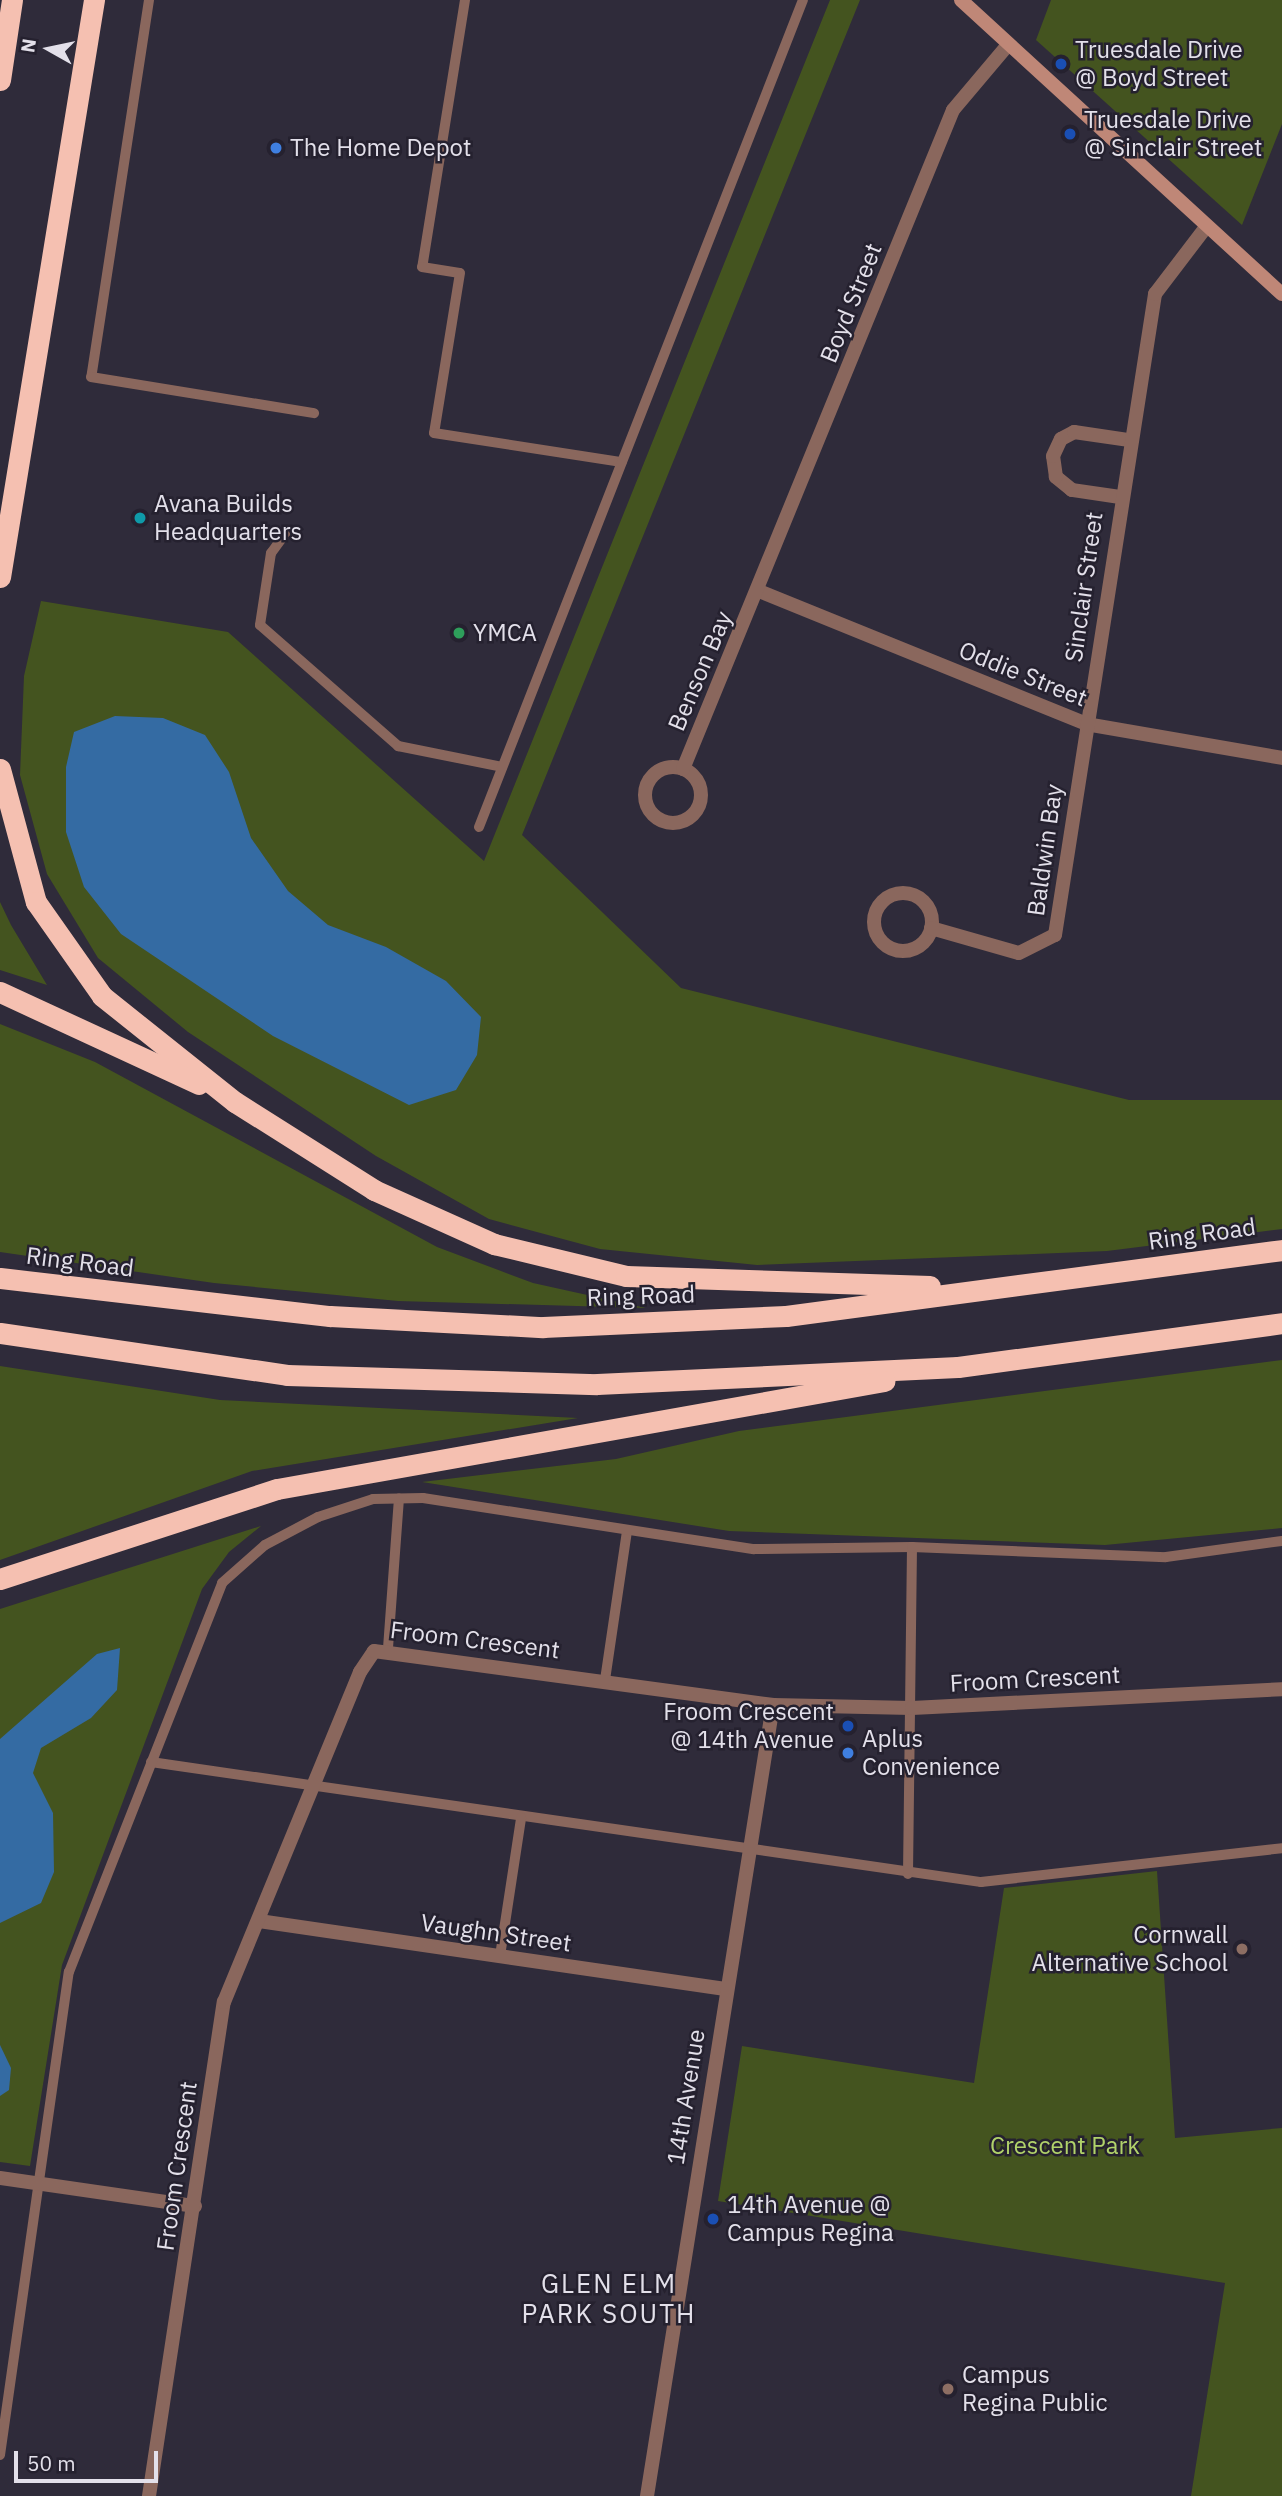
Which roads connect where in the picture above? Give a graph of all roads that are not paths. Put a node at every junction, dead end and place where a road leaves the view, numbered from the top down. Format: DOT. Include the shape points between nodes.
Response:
graph roads {
  1 [pos="12,0"];
  2 [pos="91,0"];
  3 [pos="149,0"];
  4 [pos="465,0"];
  5 [pos="803,0"];
  6 [pos="961,0"];
  7 [pos="1008,45"];
  8 [pos="0,80"];
  9 [pos="1206,227"];
  10 [pos="1282,294"];
  11 [pos="314,413"];
  12 [pos="1129,440"];
  13 [pos="622,462"];
  14 [pos="1120,497"];
  15 [pos="285,534"];
  16 [pos="0,577"];
  17 [pos="759,591"];
  18 [pos="1086,724"];
  19 [pos="1282,758"];
  20 [pos="502,767"];
  21 [pos="0,769"];
  22 [pos="683,769"];
  23 [pos="479,827"];
  24 [pos="931,928"];
  25 [pos="0,992"];
  26 [pos="235,1102"];
  27 [pos="1282,1250"];
  28 [pos="0,1278"];
  29 [pos="1020,1286"];
  30 [pos="1282,1323"];
  31 [pos="0,1333"];
  32 [pos="958,1367"];
  33 [pos="399,1498"];
  34 [pos="628,1531"];
  35 [pos="1282,1541"];
  36 [pos="912,1547"];
  37 [pos="0,1579"];
  38 [pos="388,1648"];
  39 [pos="605,1681"];
  40 [pos="1282,1689"];
  41 [pos="773,1705"];
  42 [pos="912,1708"];
  43 [pos="151,1762"];
  44 [pos="313,1787"];
  45 [pos="521,1818"];
  46 [pos="1282,1848"];
  47 [pos="749,1851"];
  48 [pos="908,1874"];
  49 [pos="260,1921"];
  50 [pos="500,1956"];
  51 [pos="727,1989"];
  52 [pos="0,2178"];
  53 [pos="37,2183"];
  54 [pos="195,2206"];
  55 [pos="0,2455"];
  56 [pos="149,2496"];
  57 [pos="646,2496"];
  1 -- 8 [label="highway"];
  2 -- 16 [label="highway"];
  3 -- 11 [label="lane" via="90,377"];
  4 -- 13 [label="lane" via="422,267 460,273 434,433"];
  5 -- 13 [label="lane"];
  6 -- 7 [label="street"];
  7 -- 9 [label="street"];
  7 -- 17 [label="street, Boyd Street" via="953,110"];
  9 -- 10 [label="street"];
  9 -- 12 [label="street, Sinclair Street" via="1155,293"];
  12 -- 14 [label="street, Sinclair Street"];
  12 -- 14 [label="street, Sinclair Street" via="1074,432 1061,439 1053,456 1056,477 1072,490"];
  13 -- 20 [label="lane"];
  14 -- 18 [label="street, Sinclair Street"];
  15 -- 20 [label="lane" via="271,553 260,625 398,746"];
  17 -- 18 [label="street, Oddie Street"];
  17 -- 22 [label="street, Benson Bay"];
  18 -- 19 [label="street, Oddie Street"];
  18 -- 24 [label="street, Baldwin Bay" via="1055,935 1019,953"];
  20 -- 23 [label="lane"];
  21 -- 26 [label="highway" via="18,853 55,936 102,996"];
  24 -- 24 [label="street" via="929,909 915,895 895,893 875,912 875,931 895,950 921,944"];
  25 -- 26 [label="highway"];
  26 -- 29 [label="highway" via="374,1190 494,1244 558,1263 626,1276 796,1286"];
  27 -- 29 [label="highway, Ring Road"];
  28 -- 29 [label="highway, Ring Road" via="330,1316 543,1327 786,1316"];
  30 -- 32 [label="highway"];
  31 -- 32 [label="highway" via="287,1375 463,1384"];
  32 -- 37 [label="highway" via="277,1489"];
  33 -- 34 [label="lane" via="480,1503"];
  33 -- 38 [label="lane"];
  33 -- 43 [label="lane" via="373,1499 318,1517 265,1545 222,1583"];
  34 -- 36 [label="lane" via="754,1549"];
  34 -- 39 [label="lane"];
  35 -- 36 [label="lane" via="1166,1557"];
  36 -- 42 [label="lane"];
  38 -- 39 [label="street, Froom Crescent"];
  38 -- 44 [label="street, Froom Crescent" via="374,1651 360,1672"];
  39 -- 41 [label="street, Froom Crescent"];
  40 -- 42 [label="street, Froom Crescent"];
  41 -- 42 [label="street, Froom Crescent"];
  41 -- 47 [label="street, 14th Avenue"];
  42 -- 48 [label="lane"];
  43 -- 44 [label="lane"];
  43 -- 53 [label="lane" via="69,1972"];
  44 -- 45 [label="lane"];
  44 -- 49 [label="street, Froom Crescent"];
  45 -- 47 [label="lane"];
  45 -- 50 [label="lane"];
  46 -- 48 [label="lane" via="981,1882"];
  47 -- 48 [label="lane"];
  47 -- 51 [label="street, 14th Avenue"];
  49 -- 50 [label="street, Vaughn Street"];
  49 -- 54 [label="street, Froom Crescent" via="224,2002"];
  50 -- 51 [label="street, Vaughn Street"];
  51 -- 57 [label="street, 14th Avenue"];
  52 -- 53 [label="street"];
  53 -- 54 [label="street"];
  53 -- 55 [label="lane"];
  54 -- 56 [label="street, Froom Crescent"];
}
